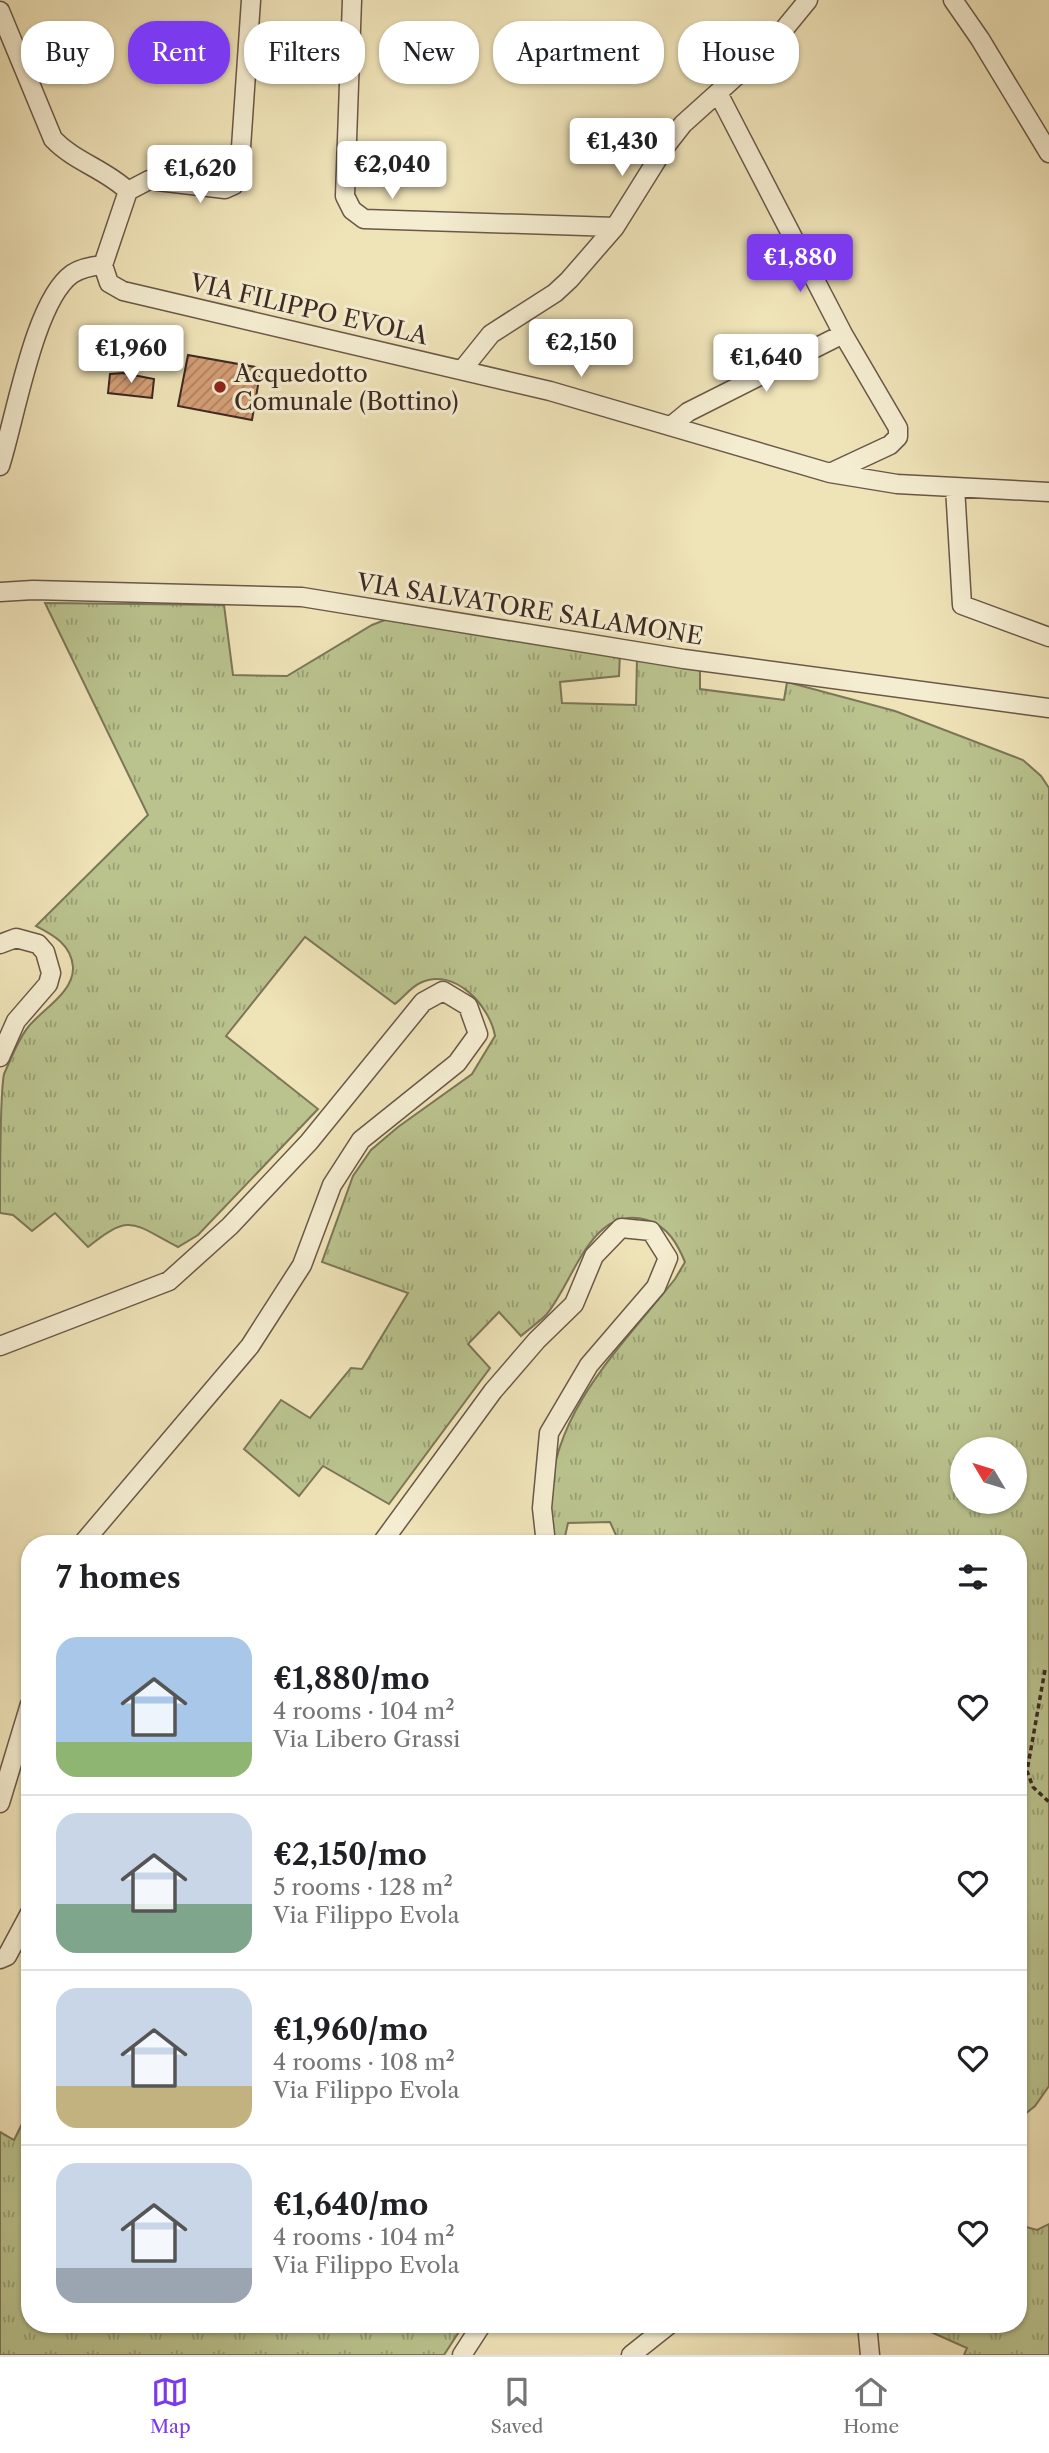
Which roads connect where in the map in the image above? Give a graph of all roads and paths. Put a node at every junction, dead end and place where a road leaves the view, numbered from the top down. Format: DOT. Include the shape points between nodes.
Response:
graph roads {
  1 [pos="251,0"];
  2 [pos="352,0"];
  3 [pos="808,0"];
  4 [pos="953,0"];
  5 [pos="0,10"];
  6 [pos="718,93"];
  7 [pos="1049,153"];
  8 [pos="128,191"];
  9 [pos="615,227"];
  10 [pos="103,265"];
  11 [pos="843,334"];
  12 [pos="462,370"];
  13 [pos="671,426"];
  14 [pos="0,466"];
  15 [pos="830,473"];
  16 [pos="955,487"];
  17 [pos="1049,492"];
  18 [pos="0,592"];
  19 [pos="1049,637"];
  20 [pos="1049,708"];
  21 [pos="0,944"];
  22 [pos="0,1057"];
  23 [pos="0,1346"];
  24 [pos="90,1535"];
  25 [pos="388,1535"];
  26 [pos="546,1535"];
  27 [pos="1045,1670"];
  28 [pos="21,1734"];
  29 [pos="1049,1802"];
  30 [pos="0,1803"];
  31 [pos="21,1930"];
  32 [pos="0,1959"];
  33 [pos="476,2333"];
  34 [pos="659,2333"];
  35 [pos="868,2333"];
  36 [pos="462,2355"];
  37 [pos="631,2355"];
  38 [pos="870,2355"];
  1 -- 8 [label="street" via="239,177 234,186 225,189 149,180"];
  2 -- 9 [label="street" via="345,196 357,215 364,219"];
  3 -- 6 [label="street" via="772,44"];
  4 -- 7 [label="street"];
  5 -- 8 [label="street" via="53,139 67,153 114,177"];
  6 -- 9 [label="street" via="665,147"];
  6 -- 11 [label="street"];
  8 -- 10 [label="street"];
  9 -- 12 [label="street" via="569,280 491,334"];
  10 -- 12 [label="street, VIA FILIPPO EVOLA" via="109,283 123,291"];
  10 -- 14 [label="street" via="72,274 59,287 37,332"];
  11 -- 13 [label="street" via="688,412"];
  11 -- 15 [label="street" via="898,428 898,437"];
  12 -- 13 [label="street, VIA FILIPPO EVOLA"];
  13 -- 15 [label="street, VIA FILIPPO EVOLA"];
  15 -- 16 [label="street, VIA FILIPPO EVOLA"];
  16 -- 17 [label="street, VIA FILIPPO EVOLA"];
  16 -- 19 [label="street" via="962,605"];
  18 -- 20 [label="street, VIA SALVATORE SALAMONE" via="302,597 684,659"];
  21 -- 22 [label="street" via="16,938 38,944 46,952 51,973 48,984 16,1021"];
  23 -- 24 [label="street" via="169,1281 230,1226 309,1142 423,1002 443,991 468,1006 478,1034 457,1063 361,1140 332,1185 302,1265 250,1346"];
  25 -- 26 [label="street" via="493,1391 574,1304 594,1256 621,1228 651,1231 668,1258 656,1287 589,1365 549,1433 542,1508"];
  27 -- 29 [label="path" via="1027,1771 1033,1787"];
  28 -- 30 [label="street"];
  31 -- 32 [label="street" via="7,1956"];
  33 -- 36 [label="street"];
  34 -- 37 [label="street"];
  35 -- 38 [label="street"];
}
